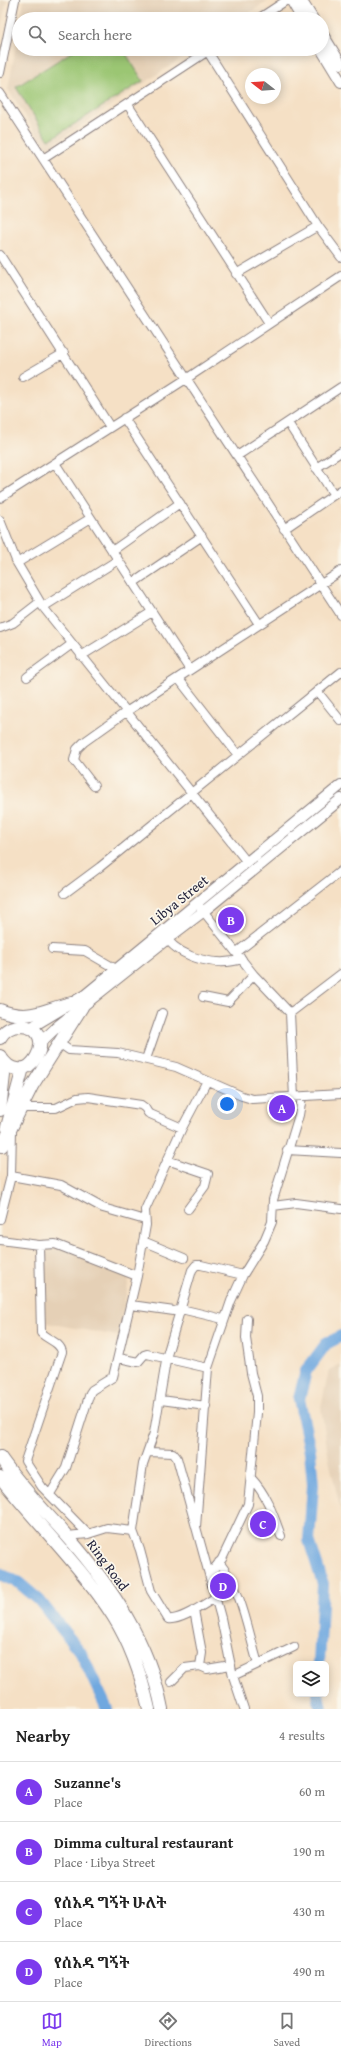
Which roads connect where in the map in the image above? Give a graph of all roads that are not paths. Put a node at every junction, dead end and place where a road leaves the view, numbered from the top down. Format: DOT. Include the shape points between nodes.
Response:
graph roads {
  1 [pos="15,0"];
  2 [pos="288,0"];
  3 [pos="291,0"];
  4 [pos="301,0"];
  5 [pos="269,12"];
  6 [pos="298,12"];
  7 [pos="309,12"];
  8 [pos="329,47"];
  9 [pos="2,51"];
  10 [pos="201,56"];
  11 [pos="214,56"];
  12 [pos="328,56"];
  13 [pos="339,68"];
  14 [pos="0,73"];
  15 [pos="341,82"];
  16 [pos="0,93"];
  17 [pos="128,105"];
  18 [pos="43,160"];
  19 [pos="318,226"];
  20 [pos="0,255"];
  21 [pos="341,257"];
  22 [pos="236,274"];
  23 [pos="341,276"];
  24 [pos="269,323"];
  25 [pos="64,353"];
  26 [pos="23,376"];
  27 [pos="186,379"];
  28 [pos="341,387"];
  29 [pos="124,418"];
  30 [pos="288,423"];
  31 [pos="110,427"];
  32 [pos="341,452"];
  33 [pos="237,456"];
  34 [pos="56,463"];
  35 [pos="316,468"];
  36 [pos="338,492"];
  37 [pos="0,498"];
  38 [pos="180,503"];
  39 [pos="91,518"];
  40 [pos="0,520"];
  41 [pos="284,528"];
  42 [pos="202,536"];
  43 [pos="112,551"];
  44 [pos="118,560"];
  45 [pos="17,563"];
  46 [pos="341,571"];
  47 [pos="133,583"];
  48 [pos="321,584"];
  49 [pos="41,604"];
  50 [pos="152,612"];
  51 [pos="341,615"];
  52 [pos="259,624"];
  53 [pos="0,628"];
  54 [pos="72,644"];
  55 [pos="82,656"];
  56 [pos="190,670"];
  57 [pos="341,672"];
  58 [pos="27,677"];
  59 [pos="178,678"];
  60 [pos="317,691"];
  61 [pos="126,712"];
  62 [pos="341,721"];
  63 [pos="238,755"];
  64 [pos="341,785"];
  65 [pos="94,786"];
  66 [pos="193,792"];
  67 [pos="341,799"];
  68 [pos="247,862"];
  69 [pos="341,871"];
  70 [pos="65,893"];
  71 [pos="201,907"];
  72 [pos="167,939"];
  73 [pos="52,949"];
  74 [pos="237,952"];
  75 [pos="242,959"];
  76 [pos="116,969"];
  77 [pos="341,974"];
  78 [pos="254,975"];
  79 [pos="203,997"];
  80 [pos="77,1005"];
  81 [pos="0,1010"];
  82 [pos="162,1013"];
  83 [pos="290,1013"];
  84 [pos="0,1019"];
  85 [pos="24,1027"];
  86 [pos="0,1038"];
  87 [pos="59,1043"];
  88 [pos="40,1044"];
  89 [pos="0,1056"];
  90 [pos="146,1059"];
  91 [pos="23,1068"];
  92 [pos="207,1081"];
  93 [pos="341,1094"];
  94 [pos="298,1097"];
  95 [pos="22,1108"];
  96 [pos="0,1110"];
  97 [pos="12,1127"];
  98 [pos="182,1128"];
  99 [pos="1,1150"];
  100 [pos="287,1150"];
  101 [pos="341,1153"];
  102 [pos="167,1160"];
  103 [pos="11,1176"];
  104 [pos="273,1206"];
  105 [pos="188,1209"];
  106 [pos="341,1209"];
  107 [pos="0,1219"];
  108 [pos="145,1220"];
  109 [pos="0,1240"];
  110 [pos="143,1241"];
  111 [pos="39,1245"];
  112 [pos="184,1258"];
  113 [pos="243,1275"];
  114 [pos="137,1276"];
  115 [pos="131,1305"];
  116 [pos="181,1309"];
  117 [pos="247,1319"];
  118 [pos="223,1320"];
  119 [pos="119,1358"];
  120 [pos="167,1359"];
  121 [pos="208,1368"];
  122 [pos="161,1400"];
  123 [pos="206,1406"];
  124 [pos="149,1452"];
  125 [pos="0,1457"];
  126 [pos="0,1477"];
  127 [pos="251,1478"];
  128 [pos="50,1494"];
  129 [pos="196,1527"];
  130 [pos="133,1531"];
  131 [pos="88,1534"];
  132 [pos="67,1536"];
  133 [pos="281,1536"];
  134 [pos="220,1562"];
  135 [pos="209,1575"];
  136 [pos="215,1598"];
  137 [pos="194,1610"];
  138 [pos="294,1647"];
  139 [pos="258,1664"];
  140 [pos="231,1665"];
  141 [pos="200,1666"];
  142 [pos="233,1676"];
  143 [pos="171,1682"];
  144 [pos="149,1709"];
  145 [pos="162,1709"];
  146 [pos="244,1709"];
  1 -- 9 [label="street"];
  2 -- 5 [label="street"];
  3 -- 6 [label="main road"];
  4 -- 7 [label="main road"];
  8 -- 13 [label="main road"];
  9 -- 14 [label="street"];
  10 -- 17 [label="street"];
  11 -- 19 [label="street"];
  12 -- 13 [label="main road"];
  13 -- 15 [label="main road"];
  16 -- 18 [label="street"];
  17 -- 18 [label="street"];
  17 -- 22 [label="street"];
  18 -- 27 [label="street"];
  19 -- 21 [label="street"];
  19 -- 22 [label="street"];
  20 -- 25 [label="street"];
  22 -- 24 [label="street"];
  23 -- 24 [label="street"];
  24 -- 27 [label="street"];
  25 -- 26 [label="street"];
  25 -- 31 [label="street"];
  27 -- 29 [label="street"];
  27 -- 33 [label="street"];
  28 -- 30 [label="street"];
  29 -- 31 [label="street"];
  29 -- 38 [label="street"];
  30 -- 33 [label="street"];
  30 -- 35 [label="street"];
  31 -- 34 [label="street"];
  32 -- 35 [label="street"];
  33 -- 41 [label="street"];
  34 -- 37 [label="street"];
  34 -- 39 [label="street"];
  35 -- 36 [label="street"];
  36 -- 41 [label="street"];
  38 -- 42 [label="street"];
  38 -- 43 [label="street"];
  39 -- 43 [label="street"];
  39 -- 45 [label="street"];
  40 -- 45 [label="street"];
  41 -- 48 [label="street"];
  42 -- 47 [label="street"];
  42 -- 52 [label="street"];
  43 -- 44 [label="street"];
  44 -- 47 [label="street"];
  44 -- 49 [label="street"];
  45 -- 49 [label="street"];
  46 -- 48 [label="street"];
  47 -- 50 [label="street"];
  48 -- 51 [label="street"];
  48 -- 52 [label="street"];
  49 -- 53 [label="street" via="13,623"];
  49 -- 54 [label="street"];
  50 -- 55 [label="street"];
  50 -- 56 [label="street"];
  52 -- 56 [label="street"];
  54 -- 55 [label="street"];
  54 -- 58 [label="street"];
  55 -- 61 [label="street"];
  56 -- 59 [label="street"];
  57 -- 60 [label="street"];
  59 -- 61 [label="street"];
  59 -- 63 [label="street"];
  60 -- 62 [label="street"];
  60 -- 63 [label="street"];
  61 -- 65 [label="street" via="76,749 74,760"];
  61 -- 66 [label="street"];
  63 -- 66 [label="street"];
  64 -- 68 [label="main road, Libya Street"];
  66 -- 68 [label="street"];
  66 -- 70 [label="street"];
  67 -- 71 [label="main road, Libya Street"];
  68 -- 71 [label="main road, Libya Street"];
  69 -- 74 [label="street"];
  71 -- 72 [label="main road, Libya Street"];
  71 -- 74 [label="street"];
  71 -- 76 [label="main road, Libya Street"];
  72 -- 75 [label="street" via="174,948 199,959 232,962"];
  72 -- 80 [label="main road, Libya Street"];
  73 -- 76 [label="street" via="85,951"];
  74 -- 75 [label="street"];
  75 -- 78 [label="street"];
  76 -- 80 [label="main road, Libya Street"];
  77 -- 83 [label="street"];
  78 -- 79 [label="street" via="228,1002"];
  78 -- 83 [label="street"];
  80 -- 81 [label="highway" via="39,1014 14,1016"];
  80 -- 85 [label="main road, Libya Street"];
  80 -- 87 [label="highway"];
  80 -- 88 [label="main road, Libya Street"];
  82 -- 90 [label="street"];
  83 -- 94 [label="street"];
  84 -- 85 [label="highway"];
  85 -- 86 [label="highway" via="7,1029"];
  85 -- 88 [label="highway" via="35,1032"];
  87 -- 90 [label="street" via="69,1050 118,1053"];
  87 -- 95 [label="highway" via="32,1086"];
  88 -- 91 [label="highway" via="34,1062"];
  89 -- 91 [label="highway" via="7,1064"];
  89 -- 96 [label="highway" via="4,1075"];
  90 -- 92 [label="street" via="176,1067"];
  91 -- 99 [label="highway"];
  92 -- 94 [label="street" via="252,1099"];
  92 -- 98 [label="street"];
  93 -- 94 [label="street"];
  94 -- 100 [label="street" via="299,1115"];
  95 -- 97 [label="highway"];
  95 -- 98 [label="street" via="56,1108 77,1098 88,1097 141,1105 148,1113"];
  97 -- 99 [label="highway"];
  97 -- 103 [label="street"];
  98 -- 102 [label="street"];
  100 -- 101 [label="street"];
  100 -- 104 [label="street"];
  102 -- 105 [label="street" via="208,1174 205,1186"];
  102 -- 108 [label="street" via="145,1210"];
  103 -- 107 [label="street"];
  103 -- 108 [label="street" via="61,1185 103,1208"];
  104 -- 106 [label="street" via="296,1203"];
  104 -- 113 [label="street" via="272,1222 264,1241"];
  108 -- 110 [label="street"];
  109 -- 111 [label="street"];
  110 -- 112 [label="street"];
  110 -- 114 [label="street"];
  111 -- 114 [label="street" via="62,1246"];
  111 -- 128 [label="street" via="41,1334 61,1347 62,1352 25,1461"];
  113 -- 116 [label="street" via="196,1265 188,1280"];
  113 -- 118 [label="street"];
  114 -- 115 [label="street"];
  115 -- 116 [label="street" via="174,1311"];
  115 -- 119 [label="street"];
  116 -- 118 [label="street"];
  116 -- 120 [label="street"];
  117 -- 127 [label="street" via="246,1338 257,1396"];
  118 -- 121 [label="street"];
  119 -- 120 [label="street" via="138,1362 147,1354"];
  119 -- 128 [label="street" via="113,1376 90,1393 66,1468"];
  120 -- 121 [label="street"];
  120 -- 122 [label="street"];
  121 -- 123 [label="street"];
  122 -- 123 [label="street"];
  122 -- 124 [label="street"];
  123 -- 129 [label="street"];
  124 -- 129 [label="street" via="173,1453 177,1458"];
  124 -- 130 [label="street" via="143,1464"];
  125 -- 132 [label="highway, Ring Road" via="17,1481"];
  126 -- 144 [label="highway, Ring Road" via="77,1569 113,1617 131,1653 146,1692"];
  127 -- 133 [label="street" via="264,1493"];
  127 -- 134 [label="street" via="246,1510"];
  128 -- 131 [label="street"];
  129 -- 135 [label="street"];
  130 -- 131 [label="street" via="107,1528"];
  130 -- 137 [label="street" via="151,1591 168,1619 173,1620"];
  131 -- 132 [label="street"];
  132 -- 145 [label="highway, Ring Road" via="109,1589 139,1639 158,1688"];
  134 -- 135 [label="street"];
  134 -- 139 [label="street" via="241,1600"];
  135 -- 136 [label="street"];
  136 -- 137 [label="street"];
  136 -- 140 [label="street"];
  137 -- 141 [label="street" via="202,1653"];
  138 -- 139 [label="street"];
  139 -- 142 [label="street"];
  140 -- 141 [label="street" via="207,1670"];
  140 -- 142 [label="street"];
  141 -- 143 [label="street" via="185,1668"];
  142 -- 146 [label="street"];
}
